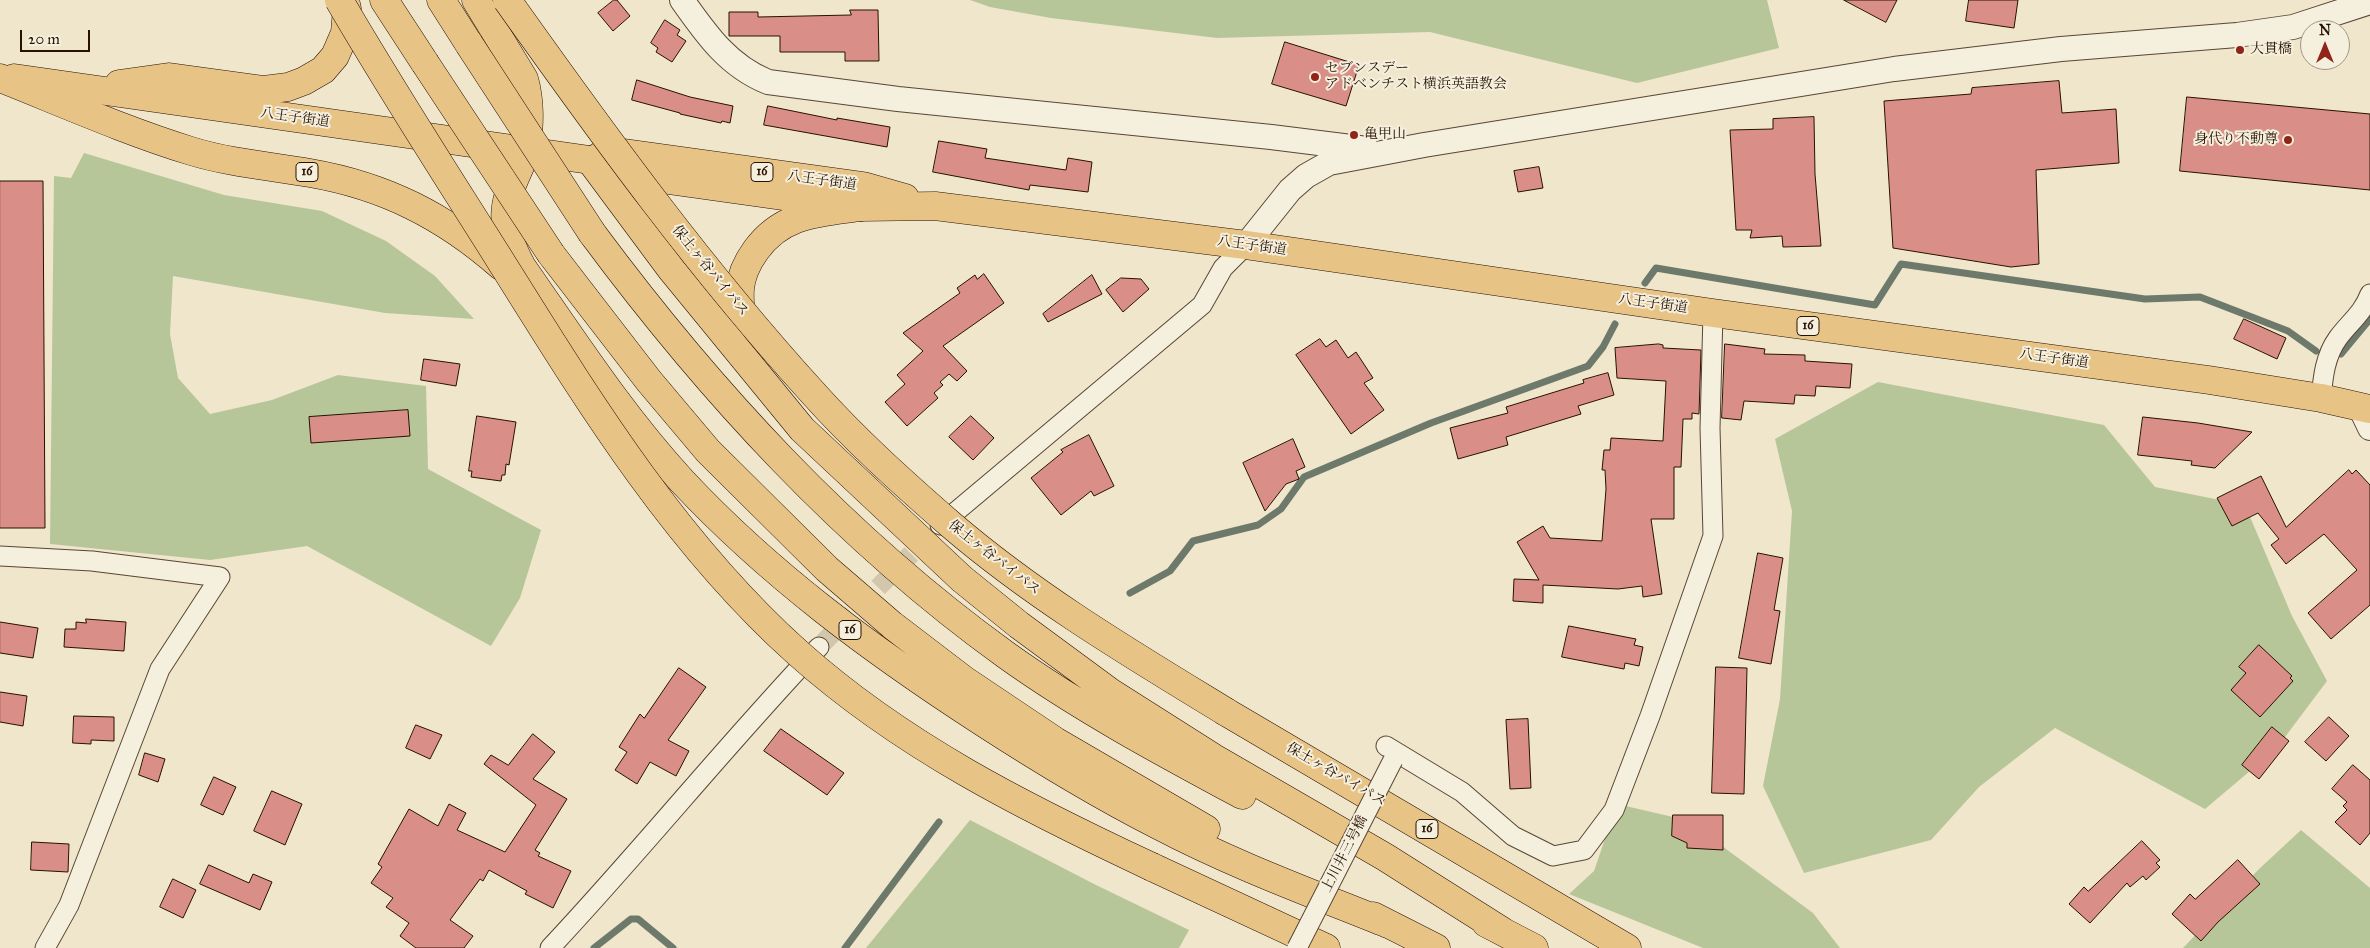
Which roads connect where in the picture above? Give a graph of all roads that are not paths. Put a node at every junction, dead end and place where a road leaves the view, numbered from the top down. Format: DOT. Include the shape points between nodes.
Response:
graph roads {
  1 [pos="340,0"];
  2 [pos="345,0"];
  3 [pos="352,0"];
  4 [pos="384,0"];
  5 [pos="441,0"];
  6 [pos="476,0"];
  7 [pos="507,0"];
  8 [pos="682,0"];
  9 [pos="2370,2"];
  10 [pos="0,77"];
  11 [pos="88,89"];
  12 [pos="451,140"];
  13 [pos="527,151"];
  14 [pos="1386,151"];
  15 [pos="590,160"];
  16 [pos="935,206"];
  17 [pos="861,207"];
  18 [pos="1246,245"];
  19 [pos="2370,294"];
  20 [pos="1713,313"];
  21 [pos="573,340"];
  22 [pos="751,370"];
  23 [pos="2320,398"];
  24 [pos="2367,414"];
  25 [pos="940,525"];
  26 [pos="0,556"];
  27 [pos="819,647"];
  28 [pos="1388,924"];
  29 [pos="1502,931"];
  30 [pos="45,948"];
  31 [pos="550,948"];
  32 [pos="1297,948"];
  33 [pos="1326,948"];
  34 [pos="1436,948"];
  35 [pos="1534,948"];
  36 [pos="1627,948"];
  1 -- 33 [label="highway, bridge" via="536,318 616,439 691,542 772,629 863,706 934,755 1025,806"];
  2 -- 11 [label="highway, 16" via="345,33 335,56 323,70 288,87 264,90 169,77"];
  3 -- 12 [label="highway" via="414,102"];
  4 -- 28 [label="highway, 16, bridge" via="552,254 649,381 708,451 827,569 892,626 964,680 1055,741 1180,815"];
  5 -- 29 [label="highway, bridge" via="592,233 686,355 810,489 886,558 1006,655 1087,707 1206,775"];
  6 -- 13 [label="highway, 16" via="524,79 530,115"];
  7 -- 36 [label="highway, 保土ヶ谷バイパス / 16, bridge" via="702,263 814,394 953,526 1040,593 1133,656"];
  8 -- 14 [label="street" via="722,54 750,75 768,82"];
  9 -- 14 [label="street" via="2293,26 2237,35 2061,49 1894,69"];
  10 -- 11 [label="highway, 八王子街道 / 16"];
  10 -- 21 [label="highway, 16" via="191,151 346,180 382,191 438,219 476,245 522,285"];
  11 -- 12 [label="highway, 八王子街道 / 16"];
  12 -- 13 [label="highway, 八王子街道 / 16"];
  13 -- 15 [label="highway, 八王子街道 / 16"];
  13 -- 21 [label="highway, 16" via="505,204 505,226 510,245 522,267"];
  14 -- 18 [label="street" via="1329,163 1306,176 1290,190"];
  15 -- 16 [label="highway, 八王子街道 / 16" via="610,151 863,186"];
  15 -- 17 [label="highway, 八王子街道 / 16" via="611,172"];
  15 -- 22 [label="highway"];
  16 -- 17 [label="highway, 八王子街道 / 16"];
  16 -- 18 [label="highway, 八王子街道 / 16"];
  17 -- 22 [label="highway" via="810,214 784,223 765,238 748,260 740,287 742,327"];
  18 -- 20 [label="highway, 八王子街道 / 16"];
  18 -- 25 [label="street" via="1223,268 1202,305"];
  19 -- 23 [label="street" via="2365,306 2328,355"];
  20 -- 23 [label="highway, 八王子街道 / 16"];
  20 -- 32 [label="street, 上川井三号橋, bridge" via="1710,428 1713,536 1614,810 1584,850 1554,856 1512,836 1462,792 1392,753"];
  21 -- 28 [label="highway, 16" via="624,410 682,480 757,554 872,647 1044,762 1159,826 1253,869"];
  22 -- 29 [label="highway" via="802,429 851,476 1018,626 1110,692 1214,758 1385,857"];
  23 -- 24 [label="highway, 八王子街道 / 16"];
  26 -- 30 [label="street" via="92,561 220,577 160,669 69,905"];
  27 -- 31 [label="street"];
  28 -- 34 [label="highway, 16"];
  29 -- 35 [label="highway"];
}
